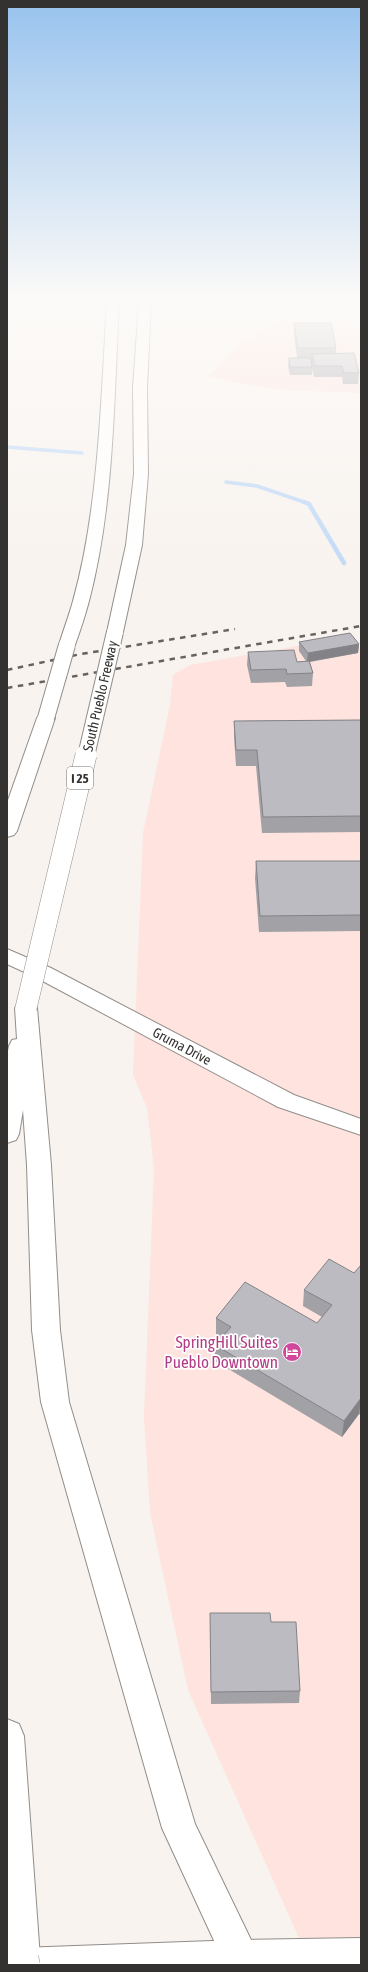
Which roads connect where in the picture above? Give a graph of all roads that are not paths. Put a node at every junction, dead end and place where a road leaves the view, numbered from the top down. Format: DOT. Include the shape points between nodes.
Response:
graph roads {
  1 [pos="107,394"];
  2 [pos="140,394"];
  3 [pos="7,831"];
  4 [pos="7,956"];
  5 [pos="26,1008"];
  6 [pos="361,1127"];
  7 [pos="7,1134"];
  8 [pos="7,1736"];
  9 [pos="361,1955"];
  10 [pos="240,1961"];
  11 [pos="22,1963"];
  1 -- 3 [label="highway, bridge" via="104,454 93,543 81,601 46,718"];
  2 -- 5 [label="highway, South Pueblo Freeway / I 25, bridge" via="141,474 134,545"];
  4 -- 6 [label="street, Gruma Drive" via="44,973 286,1102"];
  5 -- 7 [label="highway, South Pueblo Freeway / I 25"];
  5 -- 10 [label="highway" via="38,1165 46,1330 55,1402 179,1828"];
  8 -- 11 [label="highway"];
  9 -- 10 [label="street"];
  10 -- 11 [label="street"];
}
